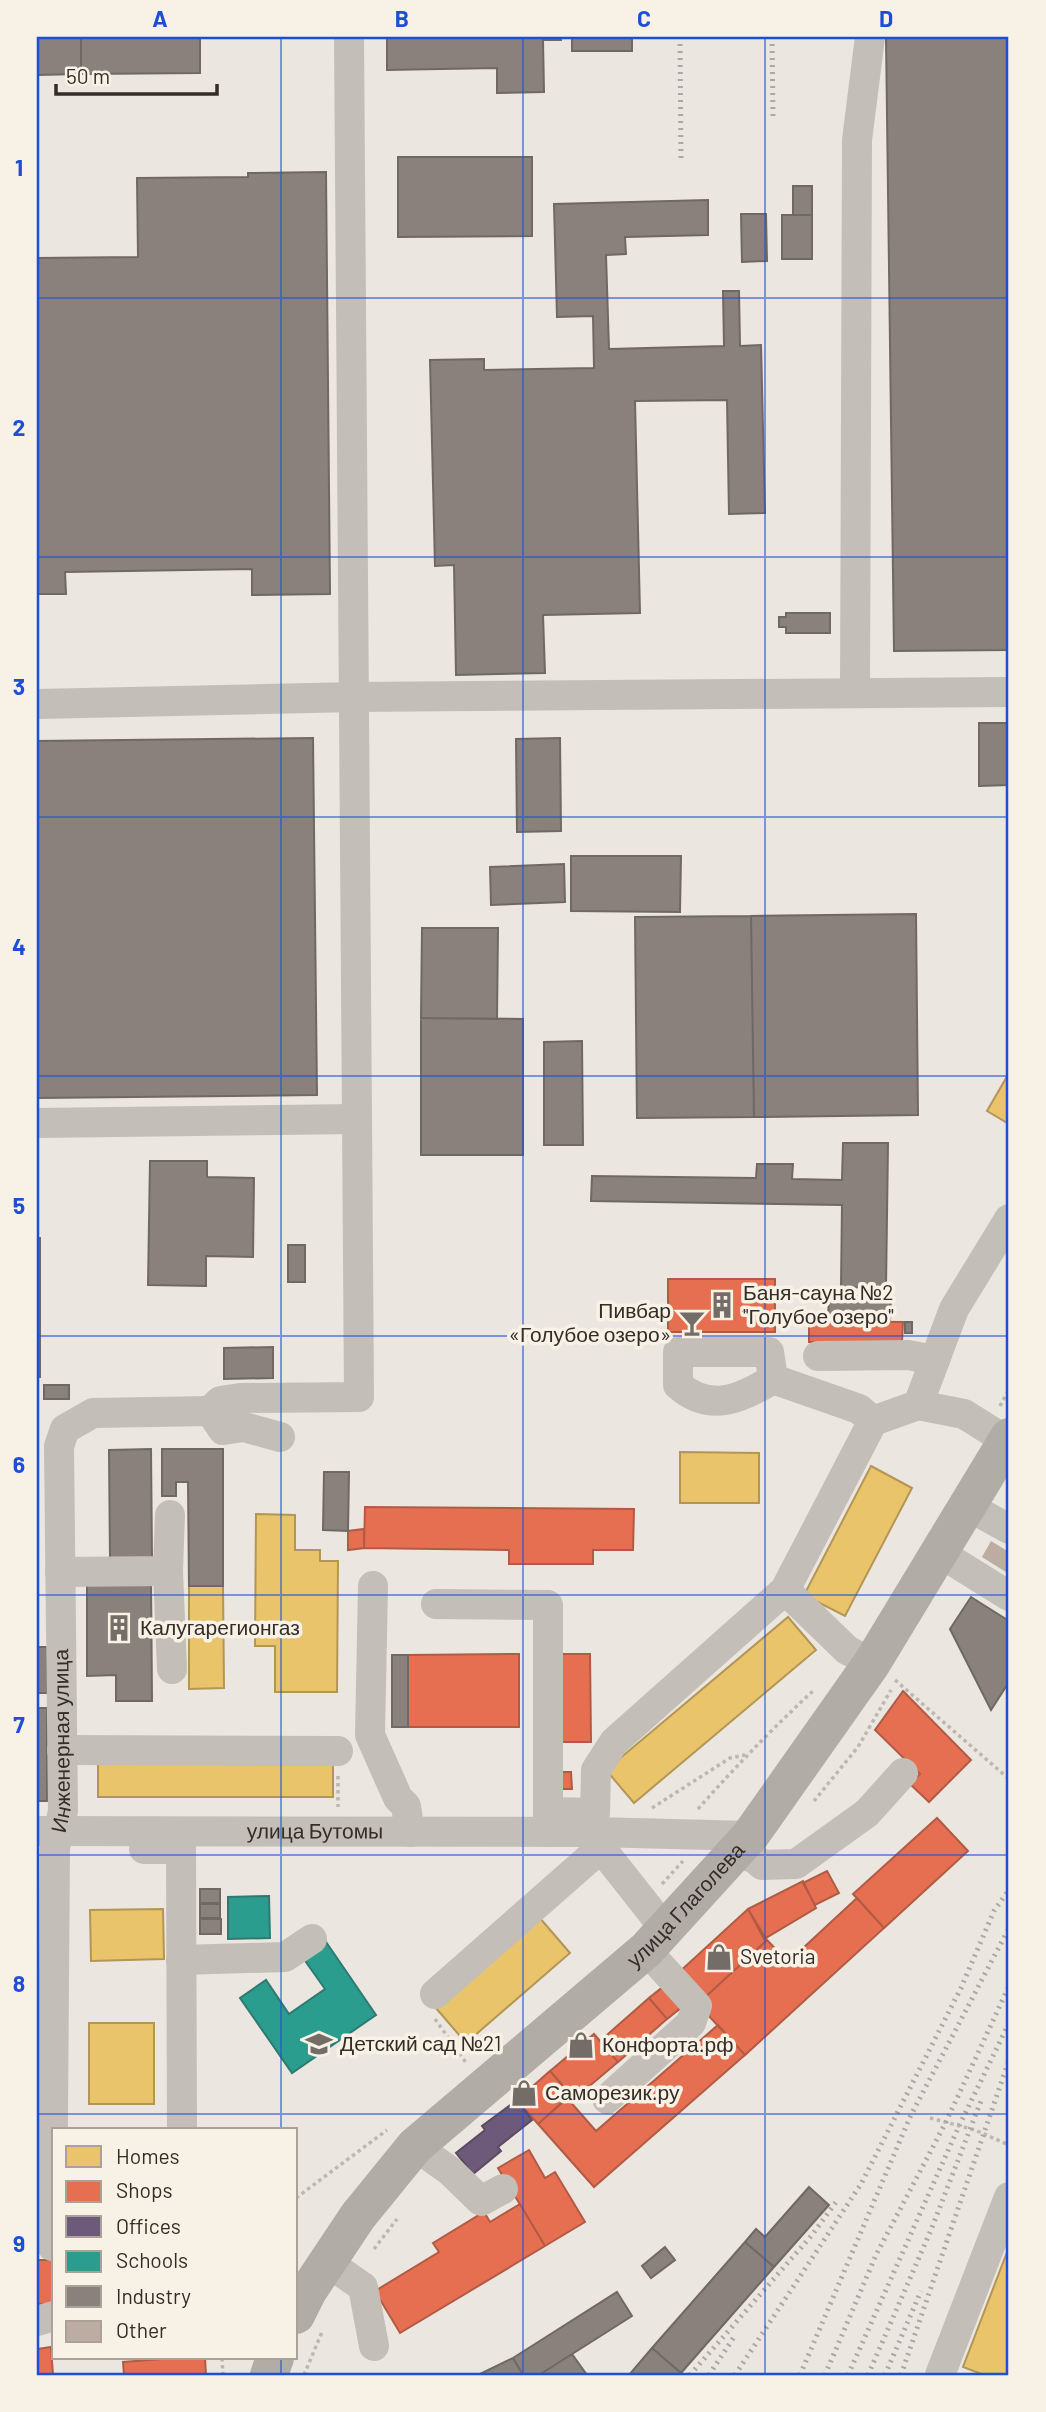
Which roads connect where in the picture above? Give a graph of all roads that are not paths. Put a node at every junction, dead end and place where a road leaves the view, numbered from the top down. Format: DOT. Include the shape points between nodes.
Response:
graph roads {
  1 [pos="349,37"];
  2 [pos="870,37"];
  3 [pos="855,692"];
  4 [pos="1009,692"];
  5 [pos="355,698"];
  6 [pos="37,704"];
  7 [pos="357,1119"];
  8 [pos="37,1123"];
  9 [pos="1009,1219"];
  10 [pos="818,1356"];
  11 [pos="935,1360"];
  12 [pos="773,1379"];
  13 [pos="918,1405"];
  14 [pos="210,1411"];
  15 [pos="873,1421"];
  16 [pos="280,1437"];
  17 [pos="1008,1439"];
  18 [pos="966,1505"];
  19 [pos="170,1515"];
  20 [pos="1009,1529"];
  21 [pos="940,1553"];
  22 [pos="168,1571"];
  23 [pos="60,1572"];
  24 [pos="373,1586"];
  25 [pos="785,1590"];
  26 [pos="1009,1596"];
  27 [pos="436,1604"];
  28 [pos="49,1619"];
  29 [pos="172,1669"];
  30 [pos="883,1672"];
  31 [pos="49,1700"];
  32 [pos="62,1750"];
  33 [pos="338,1751"];
  34 [pos="904,1773"];
  35 [pos="548,1822"];
  36 [pos="597,1831"];
  37 [pos="410,1832"];
  38 [pos="50,1837"];
  39 [pos="742,1844"];
  40 [pos="651,1927"];
  41 [pos="312,1940"];
  42 [pos="181,1960"];
  43 [pos="435,1994"];
  44 [pos="607,2099"];
  45 [pos="182,2128"];
  46 [pos="47,2136"];
  47 [pos="415,2146"];
  48 [pos="503,2189"];
  49 [pos="1009,2197"];
  50 [pos="48,2246"];
  51 [pos="307,2289"];
  52 [pos="374,2346"];
  53 [pos="940,2375"];
  1 -- 5 [label="street"];
  2 -- 3 [label="street" via="857,140"];
  3 -- 4 [label="street"];
  3 -- 5 [label="street"];
  5 -- 6 [label="street"];
  5 -- 7 [label="street"];
  7 -- 8 [label="street"];
  7 -- 14 [label="street" via="359,1397 240,1398 220,1401"];
  9 -- 11 [label="street" via="954,1309"];
  10 -- 11 [label="street" via="908,1355"];
  11 -- 13 [label="street"];
  12 -- 15 [label="street" via="859,1409"];
  13 -- 15 [label="street"];
  13 -- 17 [label="street" via="964,1414"];
  14 -- 16 [label="street" via="223,1430 244,1427"];
  14 -- 23 [label="street, Инженерная улица" via="93,1413 65,1429 59,1446"];
  15 -- 25 [label="street"];
  17 -- 18 [label="main road, улица Глаголева"];
  18 -- 20 [label="street"];
  18 -- 21 [label="main road, улица Глаголева"];
  19 -- 22 [label="street"];
  21 -- 26 [label="street"];
  21 -- 30 [label="main road, улица Глаголева"];
  22 -- 23 [label="street"];
  22 -- 29 [label="street"];
  23 -- 28 [label="street, Инженерная улица"];
  24 -- 37 [label="street" via="370,1735 398,1798 406,1806"];
  25 -- 30 [label="street" via="847,1650"];
  25 -- 36 [label="street" via="614,1742 596,1770"];
  27 -- 35 [label="street" via="548,1605"];
  28 -- 31 [label="street, Инженерная улица"];
  30 -- 39 [label="main road, улица Глаголева"];
  31 -- 32 [label="street, Инженерная улица"];
  32 -- 33 [label="street"];
  32 -- 38 [label="street, Инженерная улица" via="63,1811"];
  34 -- 39 [label="street, улица Бутомы" via="867,1813 796,1864 762,1865"];
  35 -- 36 [label="street, улица Бутомы"];
  35 -- 37 [label="street, улица Бутомы"];
  36 -- 39 [label="street, улица Бутомы" via="688,1833"];
  36 -- 40 [label="street"];
  36 -- 43 [label="street"];
  37 -- 38 [label="street, улица Бутомы"];
  38 -- 42 [label="street" via="181,1849"];
  38 -- 46 [label="street, Инженерная улица"];
  39 -- 40 [label="main road, улица Глаголева"];
  40 -- 44 [label="street" via="697,2006 691,2022"];
  40 -- 47 [label="main road, улица Глаголева"];
  41 -- 42 [label="street" via="285,1957"];
  42 -- 45 [label="street"];
  46 -- 50 [label="street, Инженерная улица"];
  47 -- 48 [label="street" via="481,2201"];
  47 -- 51 [label="main road, улица Глаголева"];
  49 -- 53 [label="street"];
  51 -- 52 [label="street" via="363,2287"];
}
